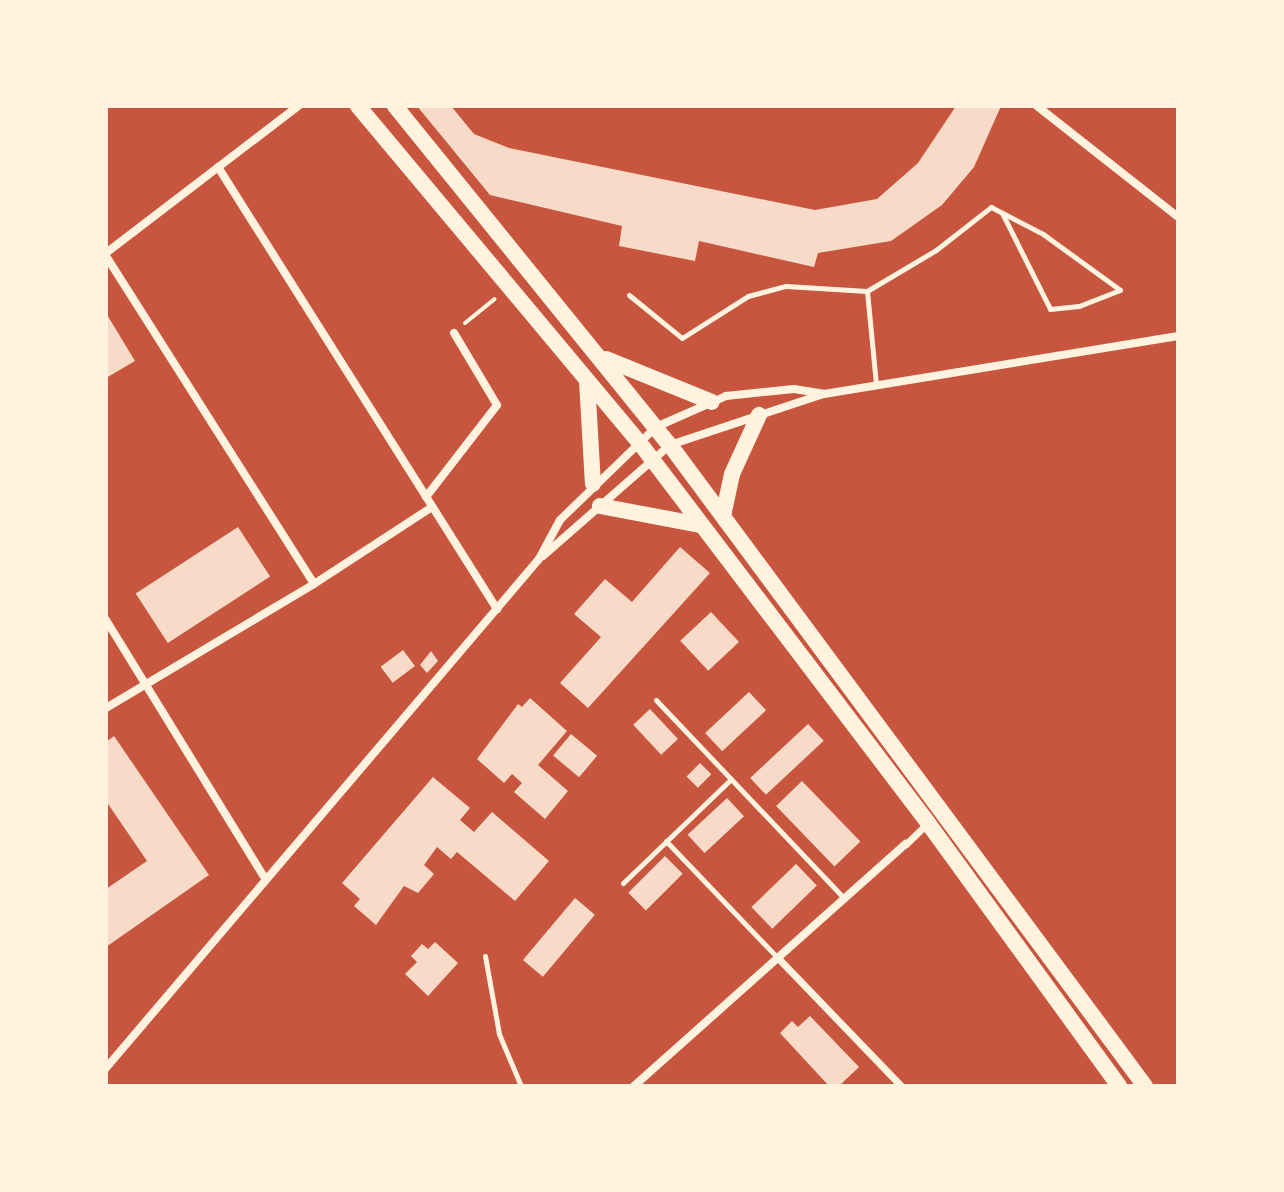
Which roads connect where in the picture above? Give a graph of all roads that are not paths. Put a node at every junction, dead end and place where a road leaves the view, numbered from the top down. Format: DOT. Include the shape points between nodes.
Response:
graph roads {
  1 [pos="298,106"];
  2 [pos="358,106"];
  3 [pos="395,106"];
  4 [pos="1037,106"];
  5 [pos="218,167"];
  6 [pos="1001,212"];
  7 [pos="1178,217"];
  8 [pos="106,254"];
  9 [pos="867,291"];
  10 [pos="629,295"];
  11 [pos="454,333"];
  12 [pos="1178,336"];
  13 [pos="604,358"];
  14 [pos="587,380"];
  15 [pos="876,385"];
  16 [pos="824,394"];
  17 [pos="712,402"];
  18 [pos="759,415"];
  19 [pos="656,427"];
  20 [pos="639,442"];
  21 [pos="670,445"];
  22 [pos="651,458"];
  23 [pos="593,484"];
  24 [pos="426,497"];
  25 [pos="600,506"];
  26 [pos="432,507"];
  27 [pos="723,516"];
  28 [pos="701,525"];
  29 [pos="539,559"];
  30 [pos="314,584"];
  31 [pos="497,609"];
  32 [pos="106,620"];
  33 [pos="148,684"];
  34 [pos="656,700"];
  35 [pos="106,708"];
  36 [pos="731,779"];
  37 [pos="928,823"];
  38 [pos="666,841"];
  39 [pos="906,844"];
  40 [pos="264,877"];
  41 [pos="623,883"];
  42 [pos="845,899"];
  43 [pos="485,956"];
  44 [pos="778,958"];
  45 [pos="106,1068"];
  46 [pos="521,1086"];
  47 [pos="634,1086"];
  48 [pos="901,1086"];
  49 [pos="1119,1086"];
  50 [pos="1145,1086"];
  1 -- 5 [label="street"];
  2 -- 14 [label="highway"];
  3 -- 13 [label="highway"];
  4 -- 7 [label="street"];
  5 -- 8 [label="street"];
  5 -- 24 [label="street"];
  6 -- 6 [label="lane" via="1050,309 1079,306 1120,290 1043,234"];
  6 -- 9 [label="lane" via="991,207 936,250"];
  8 -- 30 [label="street"];
  9 -- 10 [label="lane" via="786,286 748,296 682,338"];
  9 -- 15 [label="lane"];
  11 -- 24 [label="street" via="497,405"];
  12 -- 15 [label="street"];
  13 -- 17 [label="highway"];
  13 -- 19 [label="highway"];
  14 -- 20 [label="highway"];
  14 -- 23 [label="highway"];
  15 -- 16 [label="street"];
  16 -- 17 [label="street" via="794,389"];
  16 -- 18 [label="street"];
  17 -- 19 [label="street"];
  18 -- 21 [label="street"];
  18 -- 27 [label="highway" via="732,474"];
  19 -- 20 [label="street"];
  19 -- 21 [label="highway"];
  20 -- 22 [label="highway"];
  20 -- 23 [label="street"];
  21 -- 22 [label="street"];
  21 -- 27 [label="highway"];
  22 -- 25 [label="street"];
  22 -- 28 [label="highway"];
  23 -- 29 [label="street" via="560,520"];
  24 -- 26 [label="street"];
  25 -- 28 [label="highway"];
  25 -- 29 [label="street"];
  26 -- 30 [label="street"];
  26 -- 31 [label="street"];
  27 -- 50 [label="highway"];
  28 -- 37 [label="highway"];
  29 -- 31 [label="street"];
  30 -- 33 [label="street"];
  31 -- 40 [label="street"];
  32 -- 33 [label="street"];
  33 -- 35 [label="street"];
  33 -- 40 [label="street"];
  34 -- 36 [label="lane"];
  36 -- 38 [label="lane"];
  36 -- 42 [label="lane"];
  37 -- 39 [label="street"];
  37 -- 49 [label="highway"];
  38 -- 41 [label="lane"];
  38 -- 44 [label="lane"];
  39 -- 42 [label="street"];
  40 -- 45 [label="street"];
  42 -- 44 [label="street"];
  43 -- 46 [label="lane" via="499,1034"];
  44 -- 47 [label="street"];
  44 -- 48 [label="street"];
}
